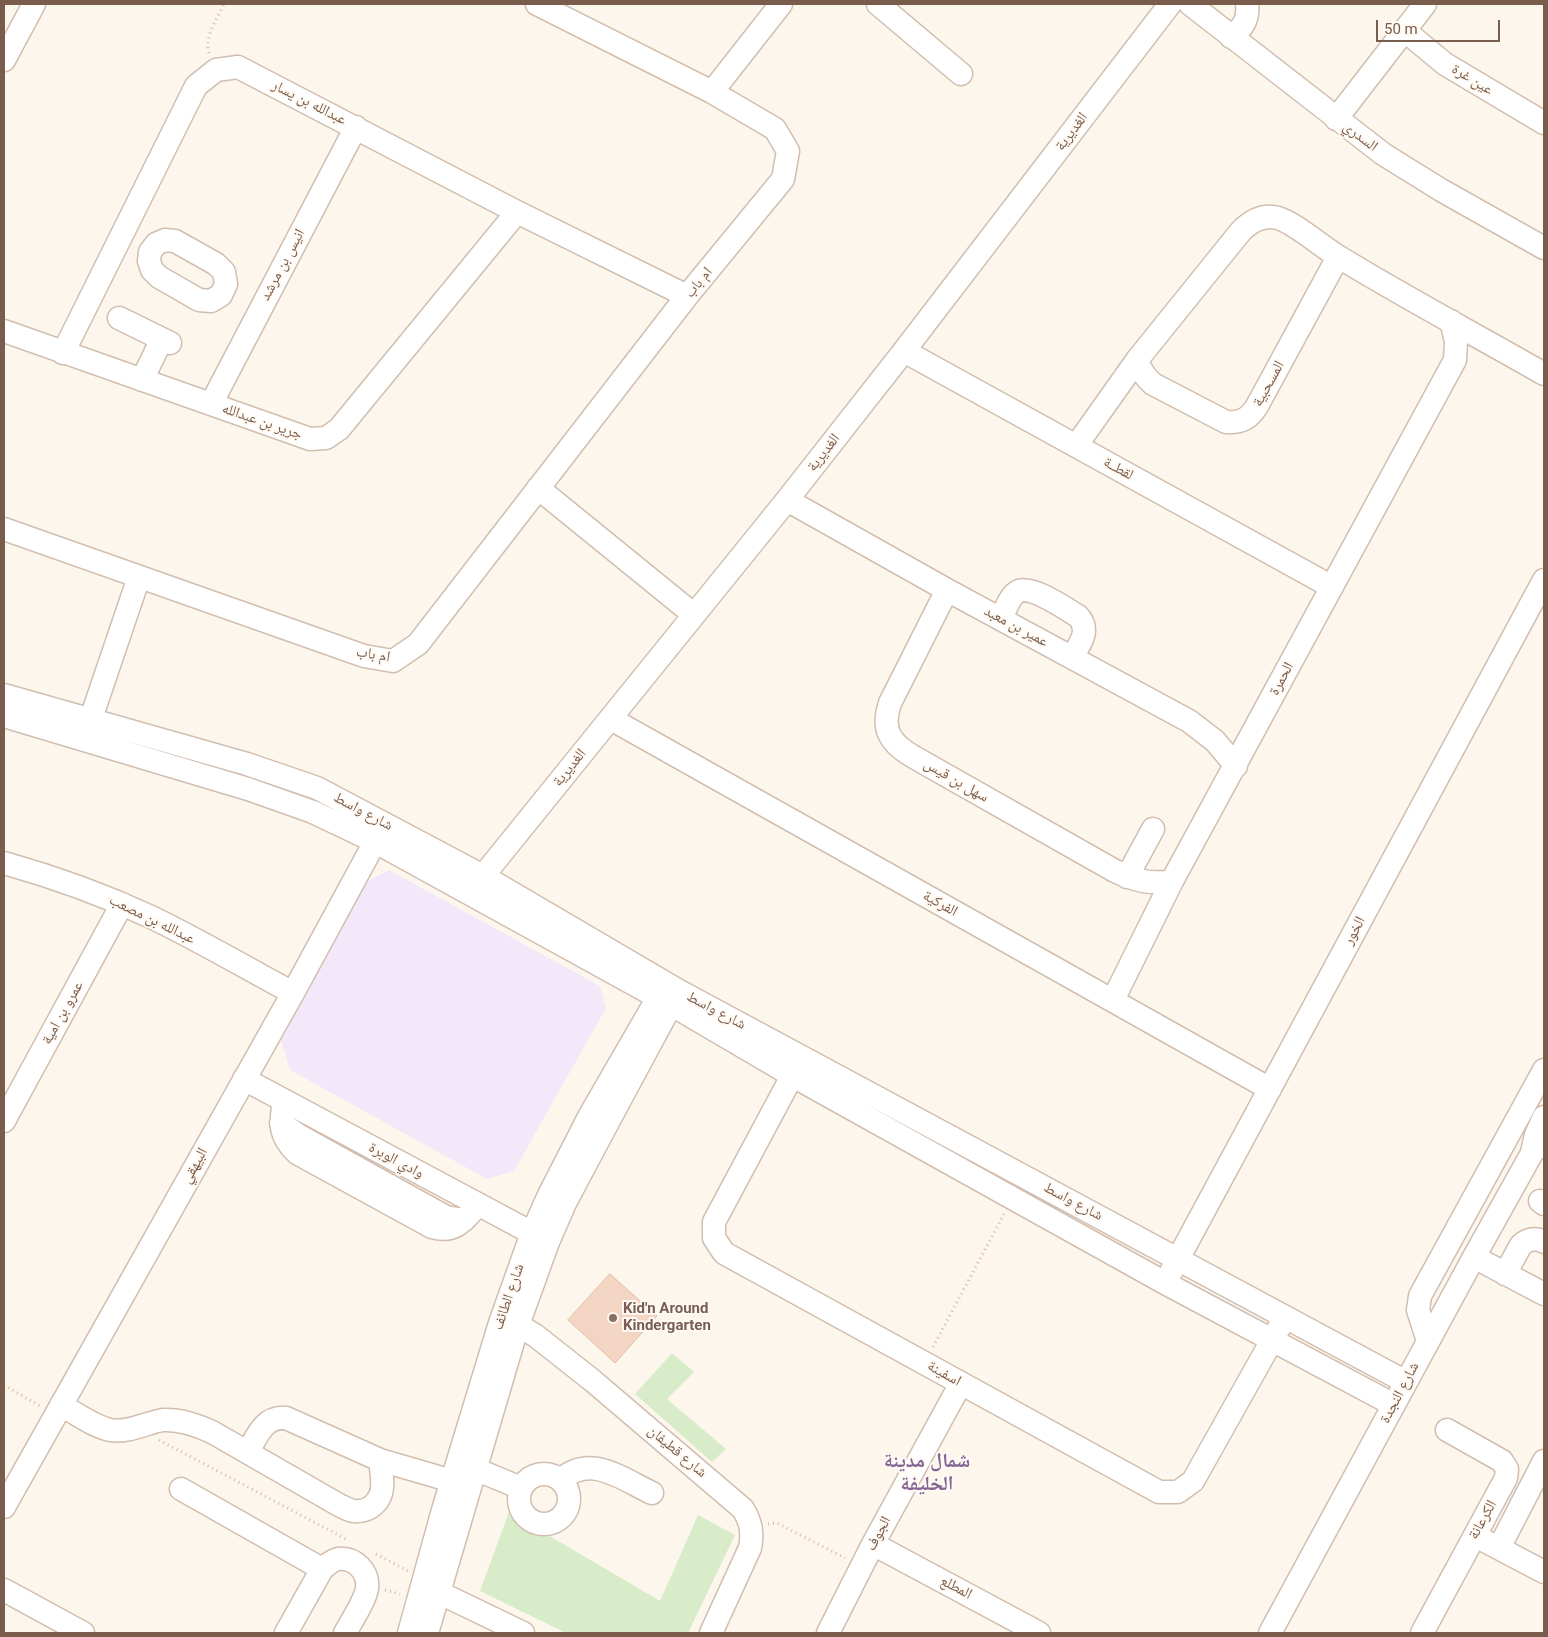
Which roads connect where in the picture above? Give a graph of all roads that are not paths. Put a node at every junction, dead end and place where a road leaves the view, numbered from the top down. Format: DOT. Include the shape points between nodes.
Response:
graph roads {
  1 [pos="34,4"];
  2 [pos="537,4"];
  3 [pos="781,4"];
  4 [pos="878,4"];
  5 [pos="1170,4"];
  6 [pos="1190,4"];
  7 [pos="1247,4"];
  8 [pos="1425,4"];
  9 [pos="1404,30"];
  10 [pos="1231,37"];
  11 [pos="4,60"];
  12 [pos="961,74"];
  13 [pos="712,92"];
  14 [pos="1336,119"];
  15 [pos="1544,123"];
  16 [pos="356,127"];
  17 [pos="517,212"];
  18 [pos="120,238"];
  19 [pos="1544,248"];
  20 [pos="150,252"];
  21 [pos="1338,257"];
  22 [pos="687,296"];
  23 [pos="119,318"];
  24 [pos="1451,321"];
  25 [pos="4,331"];
  26 [pos="1487,341"];
  27 [pos="904,351"];
  28 [pos="63,353"];
  29 [pos="1137,360"];
  30 [pos="1455,360"];
  31 [pos="1544,374"];
  32 [pos="142,380"];
  33 [pos="211,404"];
  34 [pos="1076,446"];
  35 [pos="538,488"];
  36 [pos="787,500"];
  37 [pos="4,529"];
  38 [pos="139,577"];
  39 [pos="1544,580"];
  40 [pos="1332,587"];
  41 [pos="946,590"];
  42 [pos="693,614"];
  43 [pos="1001,619"];
  44 [pos="1072,658"];
  45 [pos="4,695"];
  46 [pos="4,716"];
  47 [pos="611,719"];
  48 [pos="87,730"];
  49 [pos="1236,766"];
  50 [pos="1153,829"];
  51 [pos="380,833"];
  52 [pos="4,863"];
  53 [pos="483,876"];
  54 [pos="1127,877"];
  55 [pos="1172,881"];
  56 [pos="474,897"];
  57 [pos="122,904"];
  58 [pos="293,993"];
  59 [pos="669,995"];
  60 [pos="1113,1000"];
  61 [pos="797,1067"];
  62 [pos="1544,1070"];
  63 [pos="244,1079"];
  64 [pos="1270,1089"];
  65 [pos="283,1112"];
  66 [pos="1544,1117"];
  67 [pos="4,1121"];
  68 [pos="1538,1146"];
  69 [pos="471,1213"];
  70 [pos="1493,1224"];
  71 [pos="540,1237"];
  72 [pos="1534,1242"];
  73 [pos="1474,1258"];
  74 [pos="1178,1259"];
  75 [pos="1505,1274"];
  76 [pos="1165,1283"];
  77 [pos="1544,1294"];
  78 [pos="1285,1317"];
  79 [pos="509,1324"];
  80 [pos="1272,1340"];
  81 [pos="1428,1341"];
  82 [pos="1406,1382"];
  83 [pos="961,1383"];
  84 [pos="1394,1405"];
  85 [pos="59,1410"];
  86 [pos="1447,1430"];
  87 [pos="248,1452"];
  88 [pos="380,1460"];
  89 [pos="1544,1461"];
  90 [pos="475,1469"];
  91 [pos="561,1480"];
  92 [pos="452,1481"];
  93 [pos="521,1488"];
  94 [pos="181,1489"];
  95 [pos="652,1493"];
  96 [pos="4,1507"];
  97 [pos="1475,1535"];
  98 [pos="873,1544"];
  99 [pos="1499,1548"];
  100 [pos="322,1569"];
  101 [pos="1544,1572"];
  102 [pos="4,1590"];
  103 [pos="426,1590"];
  104 [pos="82,1633"];
  105 [pos="286,1633"];
  106 [pos="345,1633"];
  107 [pos="409,1633"];
  108 [pos="427,1633"];
  109 [pos="523,1633"];
  110 [pos="711,1633"];
  111 [pos="828,1633"];
  112 [pos="1039,1633"];
  113 [pos="1270,1633"];
  114 [pos="1422,1633"];
  1 -- 11 [label="street"];
  2 -- 13 [label="street, ام باب"];
  3 -- 13 [label="street"];
  4 -- 12 [label="street"];
  5 -- 27 [label="street, الغديرية"];
  6 -- 10 [label="street, السدري"];
  7 -- 10 [label="street" via="1244,24"];
  8 -- 9 [label="street"];
  9 -- 14 [label="street"];
  9 -- 15 [label="street, عين غرة" via="1444,64"];
  10 -- 14 [label="street, السدري"];
  13 -- 22 [label="street, ام باب" via="775,129 788,151 783,179"];
  14 -- 19 [label="street, السدري" via="1383,154 1441,190"];
  16 -- 17 [label="street, عبدالله بن يسار"];
  16 -- 18 [label="street, عبدالله بن يسار" via="238,67 216,70 196,86"];
  16 -- 33 [label="street, انيس بن مرشد"];
  17 -- 22 [label="street, عبدالله بن يسار"];
  17 -- 33 [label="street, جرير بن عبدالله" via="339,429 326,438 310,439"];
  18 -- 20 [label="street"];
  18 -- 28 [label="street"];
  21 -- 24 [label="street"];
  21 -- 29 [label="street" via="1286,222 1270,217 1254,220 1240,231"];
  21 -- 29 [label="street, المسحبية" via="1257,406 1244,420 1226,422 1153,384 1145,378"];
  22 -- 35 [label="street, ام باب"];
  23 -- 32 [label="street" via="166,341"];
  24 -- 26 [label="street"];
  24 -- 30 [label="street, الحمرة" via="1456,341"];
  25 -- 28 [label="street, جرير بن عبدالله"];
  26 -- 30 [label="street, الحمرة"];
  26 -- 31 [label="street"];
  27 -- 34 [label="street, لقطــة"];
  27 -- 36 [label="street, الغديرية"];
  28 -- 32 [label="street, جرير بن عبدالله"];
  29 -- 34 [label="street"];
  30 -- 40 [label="street, الحمرة"];
  32 -- 33 [label="street, جرير بن عبدالله"];
  34 -- 40 [label="street, لقطــة"];
  35 -- 38 [label="street, ام باب" via="418,644 393,661 364,656"];
  35 -- 42 [label="street"];
  36 -- 41 [label="street, عمير بن معبد"];
  36 -- 42 [label="street, الغديرية"];
  37 -- 38 [label="street, ام باب"];
  38 -- 48 [label="street"];
  39 -- 64 [label="street, الخور"];
  40 -- 49 [label="street, الحمرة"];
  41 -- 43 [label="street, عمير بن معبد"];
  41 -- 54 [label="street, سهل بن قيس" via="886,713 886,724 892,738 902,750"];
  42 -- 47 [label="street, الغديرية"];
  43 -- 44 [label="street, عمير بن معبد"];
  43 -- 44 [label="street" via="1016,592 1026,590 1078,616 1085,632"];
  44 -- 49 [label="street, عمير بن معبد" via="1189,721 1215,741"];
  45 -- 48 [label="street, شارع واسط"];
  46 -- 48 [label="street, شارع واسط"];
  47 -- 53 [label="street, الغديرية"];
  47 -- 60 [label="street, الفركية"];
  48 -- 51 [label="street, شارع واسط" via="247,764 317,788"];
  49 -- 55 [label="street, الحمرة"];
  50 -- 54 [label="street"];
  51 -- 53 [label="street, شارع واسط"];
  51 -- 56 [label="street, شارع واسط"];
  51 -- 58 [label="street, البيهقي"];
  52 -- 57 [label="street, عبدالله بن مصعب"];
  53 -- 56 [label="street, الغديرية"];
  53 -- 59 [label="street, شارع واسط"];
  54 -- 55 [label="street, سهل بن قيس" via="1149,883"];
  55 -- 60 [label="street, الحمرة"];
  56 -- 59 [label="street, شارع واسط"];
  57 -- 58 [label="street, عبدالله بن مصعب"];
  57 -- 67 [label="street, عمرو بن امية"];
  58 -- 63 [label="street, البيهقي"];
  59 -- 61 [label="street, شارع واسط"];
  59 -- 71 [label="street, شارع الطائف" via="565,1203"];
  60 -- 64 [label="street, الفركية"];
  61 -- 74 [label="street, شارع واسط"];
  61 -- 76 [label="street, شارع واسط" via="1013,1198"];
  61 -- 83 [label="street, اسفينة" via="714,1222 714,1238 724,1253"];
  62 -- 81 [label="street" via="1420,1296 1418,1310"];
  63 -- 65 [label="street, وادي الوبرة"];
  63 -- 85 [label="street, البيهقي"];
  64 -- 74 [label="street, الخور"];
  65 -- 69 [label="street, وادي الوبرة"];
  65 -- 69 [label="street" via="284,1138 297,1153 432,1227 449,1229"];
  66 -- 68 [label="street, شارع النجدة" via="1536,1135"];
  68 -- 70 [label="street, شارع النجدة"];
  69 -- 71 [label="street, وادي الوبرة"];
  70 -- 72 [label="street"];
  70 -- 73 [label="street, شارع النجدة"];
  71 -- 79 [label="street, شارع الطائف"];
  72 -- 75 [label="street" via="1518,1249"];
  73 -- 75 [label="street"];
  73 -- 81 [label="street, شارع النجدة"];
  74 -- 76 [label="street, الخور"];
  74 -- 78 [label="street, شارع واسط"];
  75 -- 77 [label="street"];
  76 -- 80 [label="street, شارع واسط"];
  78 -- 80 [label="street, اسفينة"];
  78 -- 82 [label="street, شارع واسط"];
  79 -- 90 [label="street, شارع الطائف"];
  79 -- 92 [label="street, شارع الطائف"];
  79 -- 110 [label="street, شارع قطيفان" via="536,1336 593,1381 743,1509 751,1528 750,1548"];
  80 -- 83 [label="street, اسفينة" via="1193,1481 1178,1492 1159,1492"];
  80 -- 84 [label="street, شارع واسط"];
  81 -- 82 [label="street, شارع النجدة"];
  82 -- 84 [label="street, شارع النجدة"];
  83 -- 98 [label="street, الجوف"];
  84 -- 113 [label="street, شارع النجدة"];
  85 -- 87 [label="street" via="110,1430 136,1428 162,1420 182,1422 203,1428"];
  85 -- 96 [label="street, البيهقي"];
  86 -- 97 [label="street, الكرعانة" via="1502,1461 1507,1468 1506,1478"];
  87 -- 88 [label="street" via="266,1423 279,1418"];
  87 -- 88 [label="street" via="348,1510 358,1511 375,1504 380,1496"];
  88 -- 92 [label="street"];
  89 -- 99 [label="street"];
  90 -- 93 [label="street"];
  90 -- 103 [label="street, شارع الطائف"];
  91 -- 93 [label="street" via="553,1475 534,1475"];
  91 -- 93 [label="street" via="567,1488 568,1508 554,1523 534,1523 525,1517 518,1498"];
  91 -- 95 [label="street" via="574,1470 598,1468"];
  92 -- 103 [label="street, شارع الطائف"];
  94 -- 100 [label="street"];
  97 -- 99 [label="street"];
  97 -- 114 [label="street, الكرعانة"];
  98 -- 111 [label="street, الجوف"];
  98 -- 112 [label="street, المطلع"];
  99 -- 101 [label="street"];
  100 -- 105 [label="street"];
  100 -- 106 [label="street" via="338,1559 357,1564 365,1573 366,1593"];
  102 -- 104 [label="street"];
  103 -- 107 [label="street, شارع الطائف"];
  103 -- 108 [label="street, شارع الطائف"];
  103 -- 109 [label="street"];
}
